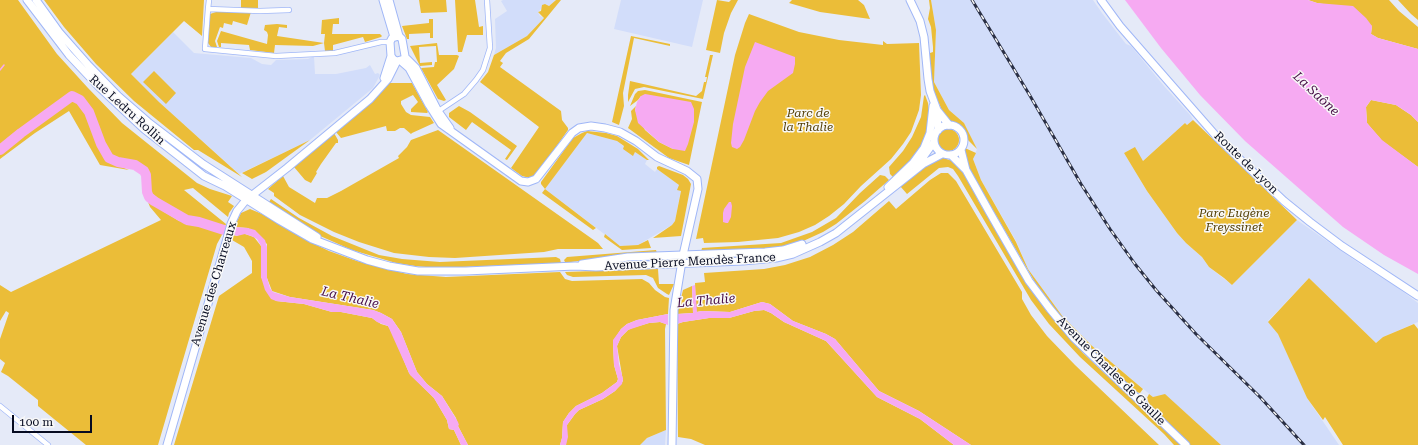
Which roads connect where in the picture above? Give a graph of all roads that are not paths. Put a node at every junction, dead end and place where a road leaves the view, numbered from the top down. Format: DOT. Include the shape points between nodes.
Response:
graph roads {
  1 [pos="27,0"];
  2 [pos="36,0"];
  3 [pos="209,0"];
  4 [pos="383,0"];
  5 [pos="389,0"];
  6 [pos="487,0"];
  7 [pos="910,0"];
  8 [pos="1102,0"];
  9 [pos="208,9"];
  10 [pos="289,10"];
  11 [pos="394,38"];
  12 [pos="392,56"];
  13 [pos="401,59"];
  14 [pos="380,89"];
  15 [pos="933,100"];
  16 [pos="937,110"];
  17 [pos="436,112"];
  18 [pos="949,125"];
  19 [pos="938,130"];
  20 [pos="934,142"];
  21 [pos="961,150"];
  22 [pos="942,154"];
  23 [pos="951,155"];
  24 [pos="966,170"];
  25 [pos="888,187"];
  26 [pos="248,198"];
  27 [pos="683,255"];
  28 [pos="682,263"];
  29 [pos="574,266"];
  30 [pos="1418,296"];
  31 [pos="0,406"];
  32 [pos="48,445"];
  33 [pos="167,445"];
  34 [pos="672,445"];
  35 [pos="1186,445"];
  1 -- 26 [label="main road, Rue Ledru Rollin" via="69,55 128,115 204,176"];
  2 -- 26 [label="main road, Rue Ledru Rollin" via="74,49 132,109"];
  3 -- 9 [label="street"];
  4 -- 11 [label="main road"];
  5 -- 11 [label="main road"];
  6 -- 17 [label="street" via="490,48 483,70 464,94"];
  7 -- 15 [label="main road, Avenue Pierre Mendès France" via="920,21 924,38"];
  8 -- 30 [label="main road, Route de Lyon" via="1120,26 1174,90 1217,137 1259,177 1333,240"];
  9 -- 10 [label="street"];
  9 -- 11 [label="street" via="205,50 276,56 335,53"];
  11 -- 12 [label="main road"];
  11 -- 13 [label="main road" via="402,39"];
  12 -- 13 [label="main road" via="394,60"];
  12 -- 14 [label="main road, Avenue des Charreaux"];
  13 -- 14 [label="main road, Avenue des Charreaux"];
  13 -- 17 [label="main road"];
  14 -- 26 [label="main road, Avenue des Charreaux"];
  15 -- 16 [label="main road, Avenue Pierre Mendès France"];
  15 -- 25 [label="main road" via="932,123 924,148 913,163"];
  16 -- 18 [label="main road, Avenue Pierre Mendès France"];
  16 -- 19 [label="main road, Avenue Pierre Mendès France"];
  17 -- 27 [label="main road" via="441,124 511,175 524,181 532,181 538,177 575,130 584,126 620,132 636,141 657,157 687,171 697,179 698,190"];
  18 -- 19 [label="main road"];
  18 -- 21 [label="main road, Avenue Pierre Mendès France" via="958,127 964,134"];
  19 -- 20 [label="main road, Avenue Pierre Mendès France"];
  20 -- 22 [label="main road"];
  20 -- 25 [label="main road, Avenue Pierre Mendès France" via="917,163"];
  21 -- 23 [label="main road"];
  21 -- 24 [label="main road, Avenue Charles de Gaulle"];
  22 -- 23 [label="main road"];
  22 -- 28 [label="main road, Avenue Pierre Mendès France" via="923,164 836,233 793,254 766,259"];
  23 -- 24 [label="main road, Avenue Charles de Gaulle"];
  24 -- 35 [label="main road, Avenue Charles de Gaulle" via="1026,275 1050,309 1094,358"];
  25 -- 27 [label="main road, Avenue Pierre Mendès France" via="827,234 794,248 765,252"];
  26 -- 29 [label="main road, Avenue Pierre Mendès France" via="294,222 329,245 389,266 418,271"];
  26 -- 33 [label="main road, Avenue des Charreaux" via="237,211 231,224"];
  27 -- 28 [label="main road"];
  27 -- 29 [label="main road, Avenue Pierre Mendès France" via="628,257"];
  28 -- 29 [label="main road, Avenue Pierre Mendès France"];
  28 -- 34 [label="main road" via="674,310"];
  31 -- 32 [label="street"];
}
